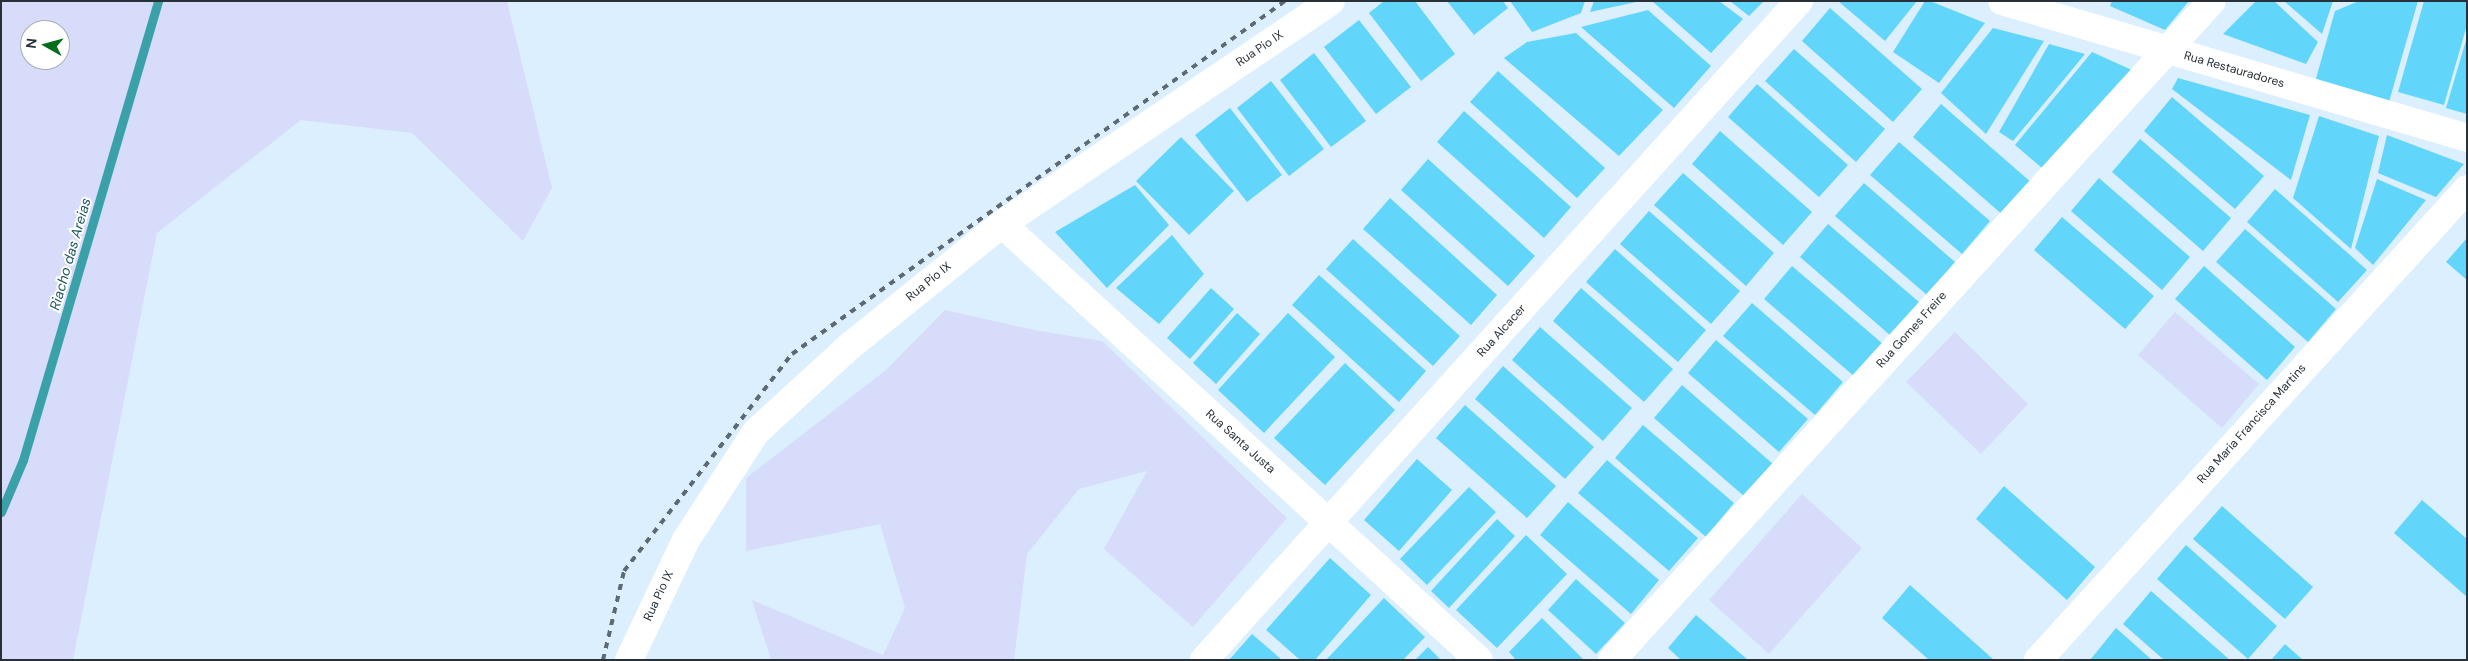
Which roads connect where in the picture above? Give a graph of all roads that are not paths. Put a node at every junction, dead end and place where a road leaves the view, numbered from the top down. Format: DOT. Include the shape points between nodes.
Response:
graph roads {
  1 [pos="1331,1"];
  2 [pos="1799,1"];
  3 [pos="2002,1"];
  4 [pos="2212,1"];
  5 [pos="2167,50"];
  6 [pos="2467,138"];
  7 [pos="2467,189"];
  8 [pos="1002,224"];
  9 [pos="1328,523"];
  10 [pos="629,660"];
  11 [pos="1204,660"];
  12 [pos="1479,660"];
  13 [pos="1612,660"];
  14 [pos="2038,660"];
  1 -- 8 [label="street, Rua Pio IX"];
  2 -- 9 [label="street, Rua Alcacer"];
  3 -- 5 [label="street, Rua Restauradores"];
  4 -- 5 [label="street, Rua Gomes Freire"];
  5 -- 6 [label="street, Rua Restauradores"];
  5 -- 13 [label="street, Rua Gomes Freire"];
  7 -- 14 [label="street, Rua Maria Francisca Martins"];
  8 -- 9 [label="street, Rua Santa Justa"];
  8 -- 10 [label="street, Rua Pio IX" via="850,346 756,432 686,540"];
  9 -- 11 [label="street, Rua Alcacer"];
  9 -- 12 [label="street, Rua Santa Justa"];
}
